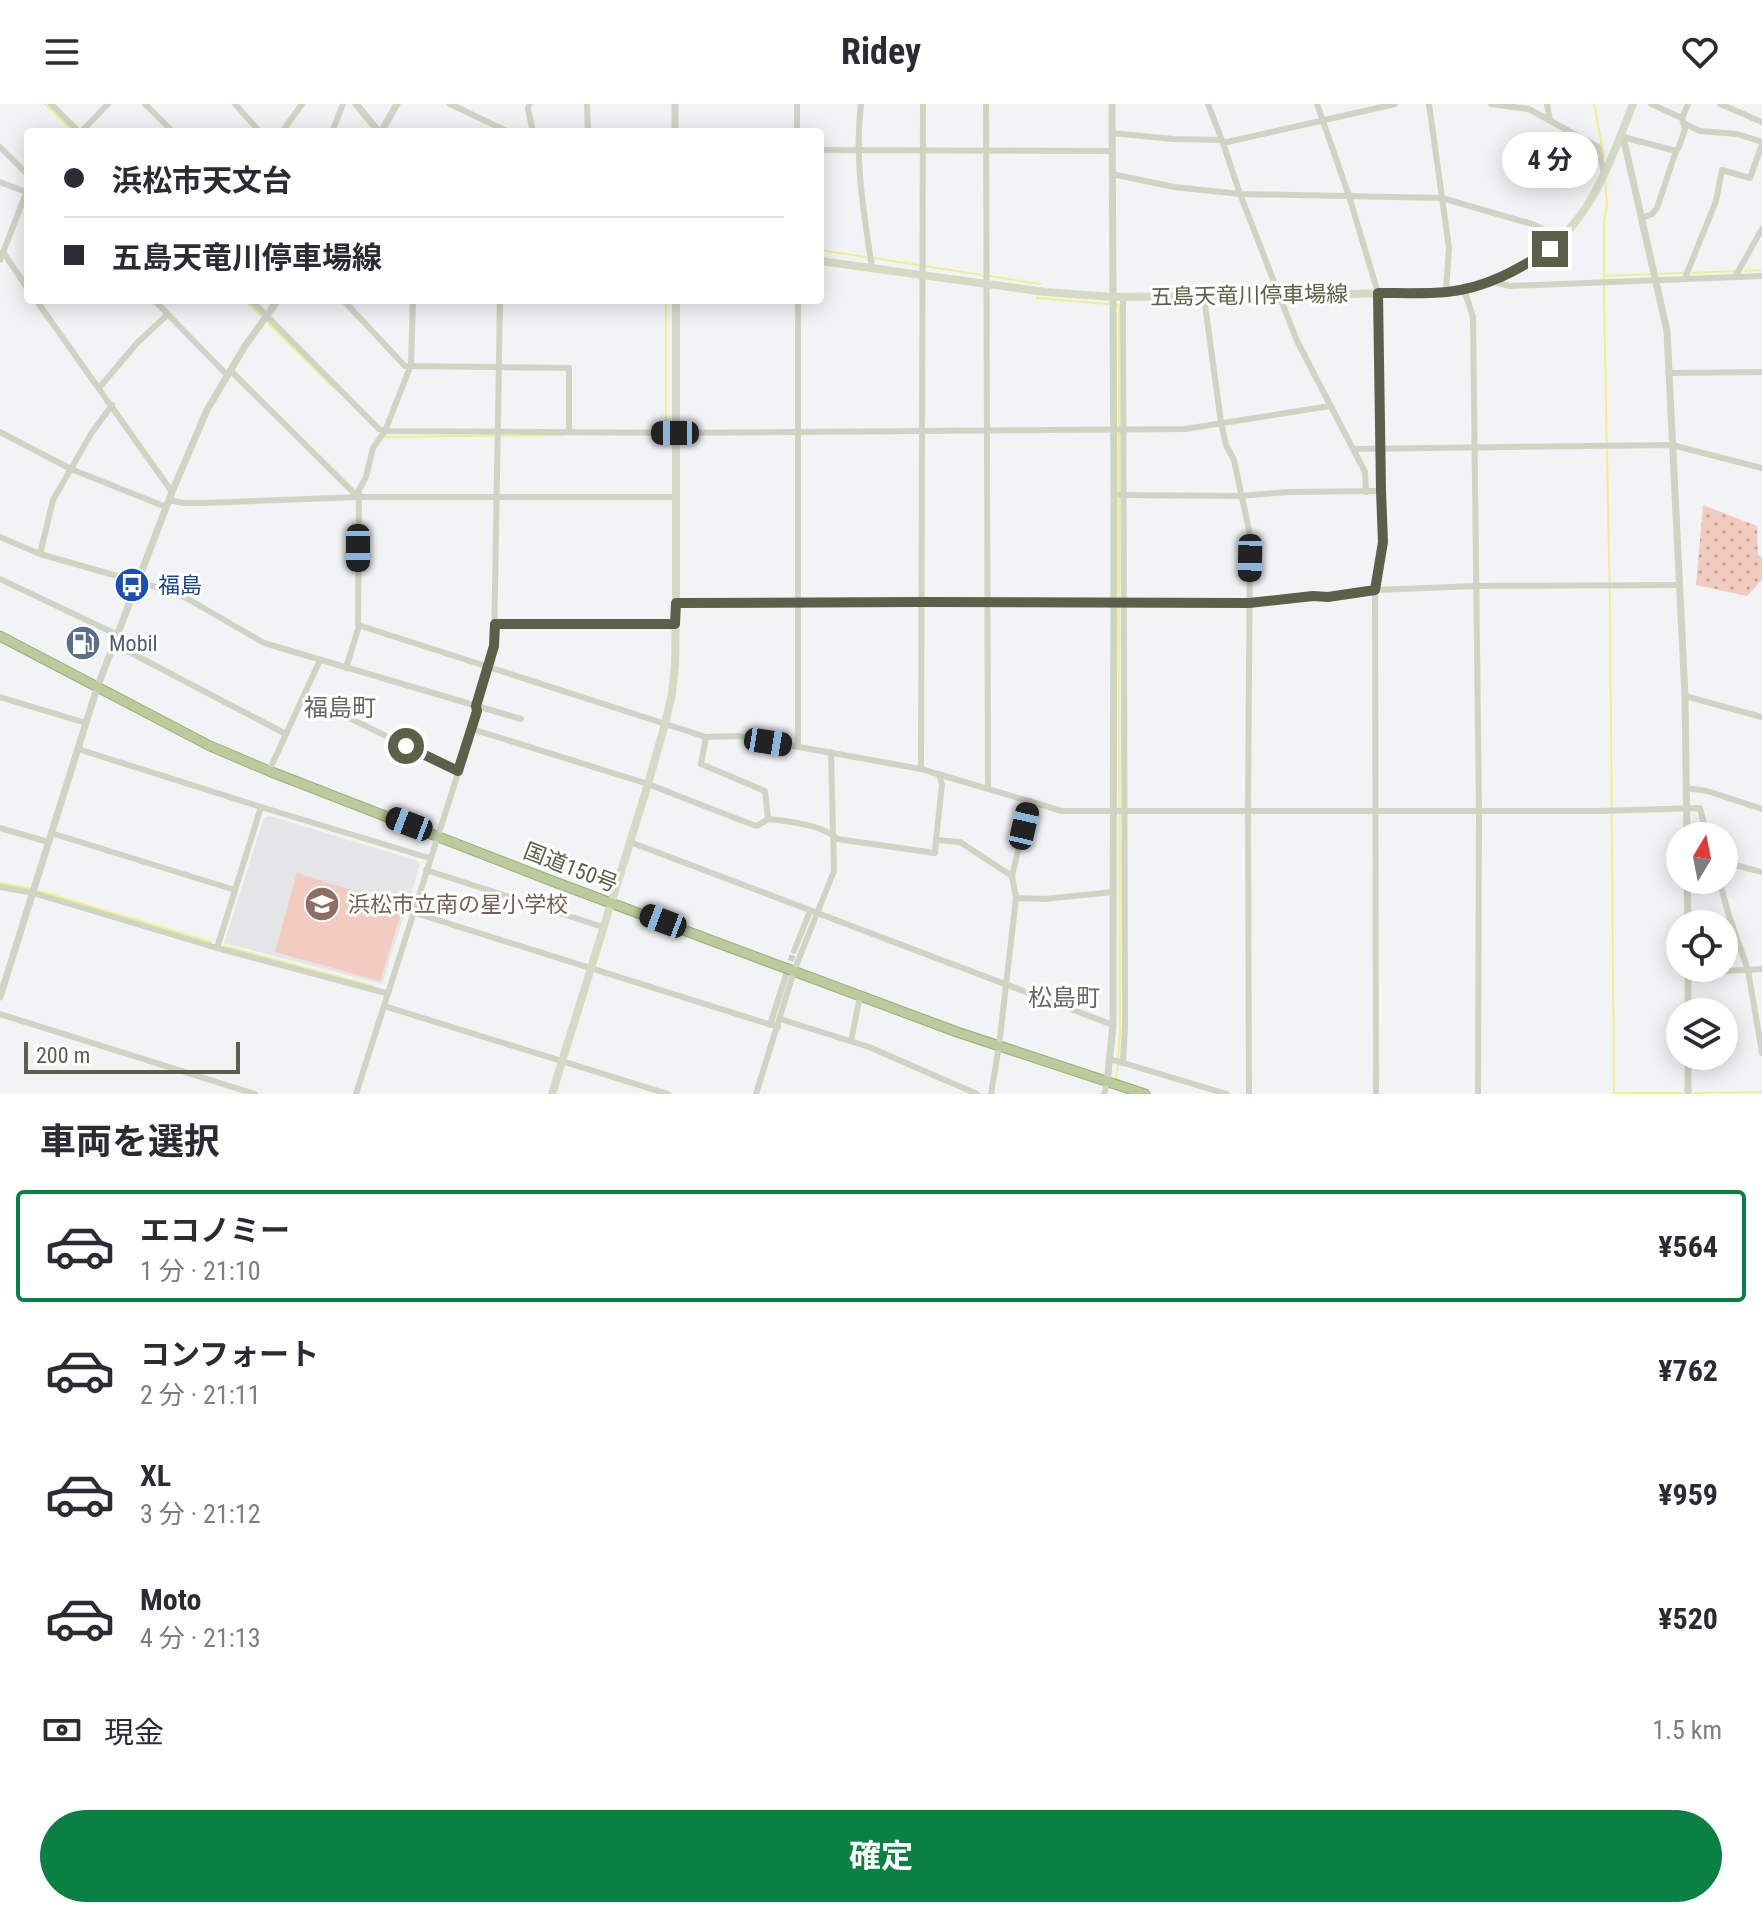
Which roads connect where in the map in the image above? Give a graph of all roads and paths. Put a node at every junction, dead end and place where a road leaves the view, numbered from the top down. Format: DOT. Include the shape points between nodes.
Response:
graph roads {
  1 [pos="51,104"];
  2 [pos="108,104"];
  3 [pos="145,104"];
  4 [pos="235,104"];
  5 [pos="302,104"];
  6 [pos="343,104"];
  7 [pos="356,104"];
  8 [pos="397,104"];
  9 [pos="450,104"];
  10 [pos="529,104"];
  11 [pos="587,104"];
  12 [pos="675,104"];
  13 [pos="797,104"];
  14 [pos="861,104"];
  15 [pos="923,104"];
  16 [pos="986,104"];
  17 [pos="1112,104"];
  18 [pos="1208,104"];
  19 [pos="1317,104"];
  20 [pos="1395,104"];
  21 [pos="1429,104"];
  22 [pos="1491,104"];
  23 [pos="1547,104"];
  24 [pos="1633,104"];
  25 [pos="1651,104"];
  26 [pos="1688,104"];
  27 [pos="1720,104"];
  28 [pos="1550,120"];
  29 [pos="1683,120"];
  30 [pos="1323,121"];
  31 [pos="1762,122"];
  32 [pos="76,128"];
  33 [pos="84,128"];
  34 [pos="169,128"];
  35 [pos="256,128"];
  36 [pos="285,128"];
  37 [pos="334,128"];
  38 [pos="377,128"];
  39 [pos="382,128"];
  40 [pos="501,128"];
  41 [pos="532,128"];
  42 [pos="588,128"];
  43 [pos="675,128"];
  44 [pos="797,128"];
  45 [pos="1112,133"];
  46 [pos="1623,134"];
  47 [pos="1223,142"];
  48 [pos="1762,143"];
  49 [pos="0,147"];
  50 [pos="824,150"];
  51 [pos="858,151"];
  52 [pos="923,151"];
  53 [pos="986,151"];
  54 [pos="1112,151"];
  55 [pos="1676,151"];
  56 [pos="1605,170"];
  57 [pos="24,171"];
  58 [pos="1112,174"];
  59 [pos="0,182"];
  60 [pos="24,189"];
  61 [pos="1240,194"];
  62 [pos="1349,196"];
  63 [pos="24,198"];
  64 [pos="1442,198"];
  65 [pos="1642,218"];
  66 [pos="1762,229"];
  67 [pos="1562,238"];
  68 [pos="1,256"];
  69 [pos="824,262"];
  70 [pos="872,268"];
  71 [pos="922,275"];
  72 [pos="1654,276"];
  73 [pos="1762,276"];
  74 [pos="1735,277"];
  75 [pos="1685,278"];
  76 [pos="1493,281"];
  77 [pos="24,284"];
  78 [pos="987,284"];
  79 [pos="1464,289"];
  80 [pos="1446,292"];
  81 [pos="1378,293"];
  82 [pos="1280,295"];
  83 [pos="1113,297"];
  84 [pos="1123,297"];
  85 [pos="1204,297"];
  86 [pos="39,304"];
  87 [pos="157,304"];
  88 [pos="255,304"];
  89 [pos="275,304"];
  90 [pos="347,304"];
  91 [pos="413,304"];
  92 [pos="500,304"];
  93 [pos="676,304"];
  94 [pos="798,304"];
  95 [pos="167,315"];
  96 [pos="267,316"];
  97 [pos="411,365"];
  98 [pos="499,366"];
  99 [pos="1762,372"];
  100 [pos="229,373"];
  101 [pos="1668,373"];
  102 [pos="99,388"];
  103 [pos="112,405"];
  104 [pos="1330,406"];
  105 [pos="1221,423"];
  106 [pos="921,430"];
  107 [pos="986,430"];
  108 [pos="1113,430"];
  109 [pos="1123,430"];
  110 [pos="385,431"];
  111 [pos="798,431"];
  112 [pos="0,432"];
  113 [pos="498,432"];
  114 [pos="569,432"];
  115 [pos="675,433"];
  116 [pos="1672,445"];
  117 [pos="1475,447"];
  118 [pos="1381,448"];
  119 [pos="1353,449"];
  120 [pos="1762,468"];
  121 [pos="71,469"];
  122 [pos="1381,491"];
  123 [pos="1366,492"];
  124 [pos="1114,495"];
  125 [pos="1123,495"];
  126 [pos="497,496"];
  127 [pos="1240,496"];
  128 [pos="358,497"];
  129 [pos="676,497"];
  130 [pos="169,500"];
  131 [pos="0,537"];
  132 [pos="40,554"];
  133 [pos="0,579"];
  134 [pos="138,582"];
  135 [pos="1680,585"];
  136 [pos="1476,586"];
  137 [pos="1375,590"];
  138 [pos="921,602"];
  139 [pos="1113,602"];
  140 [pos="1123,602"];
  141 [pos="676,603"];
  142 [pos="798,603"];
  143 [pos="987,603"];
  144 [pos="1249,603"];
  145 [pos="495,624"];
  146 [pos="675,624"];
  147 [pos="359,626"];
  148 [pos="118,635"];
  149 [pos="0,636"];
  150 [pos="114,644"];
  151 [pos="320,660"];
  152 [pos="487,667"];
  153 [pos="346,668"];
  154 [pos="97,688"];
  155 [pos="304,696"];
  156 [pos="1685,696"];
  157 [pos="0,697"];
  158 [pos="476,706"];
  159 [pos="1762,717"];
  160 [pos="521,719"];
  161 [pos="86,723"];
  162 [pos="665,724"];
  163 [pos="472,729"];
  164 [pos="286,734"];
  165 [pos="706,737"];
  166 [pos="798,747"];
  167 [pos="78,749"];
  168 [pos="831,752"];
  169 [pos="921,769"];
  170 [pos="269,771"];
  171 [pos="458,771"];
  172 [pos="939,774"];
  173 [pos="648,784"];
  174 [pos="988,788"];
  175 [pos="1686,788"];
  176 [pos="1030,801"];
  177 [pos="261,807"];
  178 [pos="1686,808"];
  179 [pos="1762,809"];
  180 [pos="1119,811"];
  181 [pos="1248,811"];
  182 [pos="1375,811"];
  183 [pos="1479,811"];
  184 [pos="768,819"];
  185 [pos="1686,822"];
  186 [pos="1704,822"];
  187 [pos="0,828"];
  188 [pos="51,833"];
  189 [pos="437,835"];
  190 [pos="834,835"];
  191 [pos="936,840"];
  192 [pos="48,842"];
  193 [pos="630,842"];
  194 [pos="429,858"];
  195 [pos="1738,866"];
  196 [pos="426,870"];
  197 [pos="1762,872"];
  198 [pos="1012,876"];
  199 [pos="0,887"];
  200 [pos="235,890"];
  201 [pos="1113,892"];
  202 [pos="33,893"];
  203 [pos="1723,894"];
  204 [pos="1016,898"];
  205 [pos="611,902"];
  206 [pos="412,912"];
  207 [pos="814,912"];
  208 [pos="603,927"];
  209 [pos="217,948"];
  210 [pos="794,951"];
  211 [pos="592,968"];
  212 [pos="1762,969"];
  213 [pos="1738,970"];
  214 [pos="1748,970"];
  215 [pos="794,971"];
  216 [pos="785,978"];
  217 [pos="1006,985"];
  218 [pos="386,993"];
  219 [pos="860,996"];
  220 [pos="0,997"];
  221 [pos="384,1006"];
  222 [pos="0,1014"];
  223 [pos="776,1024"];
  224 [pos="1113,1025"];
  225 [pos="851,1041"];
  226 [pos="999,1046"];
  227 [pos="1762,1053"];
  228 [pos="1110,1059"];
  229 [pos="562,1061"];
  230 [pos="1123,1063"];
  231 [pos="1688,1070"];
  232 [pos="1107,1083"];
  233 [pos="255,1094"];
  234 [pos="356,1094"];
  235 [pos="552,1094"];
  236 [pos="668,1094"];
  237 [pos="756,1094"];
  238 [pos="977,1094"];
  239 [pos="991,1094"];
  240 [pos="1104,1094"];
  241 [pos="1145,1094"];
  242 [pos="1227,1094"];
  243 [pos="1249,1094"];
  244 [pos="1376,1094"];
  245 [pos="1478,1094"];
  246 [pos="1688,1094"];
  1 -- 32 [label="street"];
  2 -- 33 [label="street"];
  3 -- 34 [label="street"];
  4 -- 35 [label="street"];
  5 -- 36 [label="street"];
  6 -- 37 [label="street"];
  7 -- 38 [label="street"];
  8 -- 39 [label="street"];
  9 -- 40 [label="street"];
  10 -- 41 [label="street"];
  11 -- 42 [label="street"];
  12 -- 43 [label="street"];
  13 -- 44 [label="street"];
  14 -- 51 [label="street"];
  15 -- 52 [label="street"];
  16 -- 53 [label="street"];
  17 -- 45 [label="street"];
  18 -- 47 [label="street"];
  19 -- 30 [label="street"];
  20 -- 30 [label="street"];
  21 -- 64 [label="street"];
  22 -- 28 [label="street" via="1529,109"];
  23 -- 28 [label="street"];
  24 -- 46 [label="main road, 五島天竜川停車場線"];
  25 -- 29 [label="street"];
  26 -- 29 [label="street"];
  27 -- 31 [label="street"];
  28 -- 56 [label="street" via="1598,147"];
  29 -- 48 [label="street" via="1700,131 1731,132"];
  29 -- 55 [label="street"];
  30 -- 47 [label="street"];
  30 -- 62 [label="street"];
  45 -- 47 [label="street"];
  45 -- 54 [label="street"];
  46 -- 55 [label="street"];
  46 -- 56 [label="main road, 五島天竜川停車場線"];
  46 -- 65 [label="street"];
  47 -- 61 [label="street"];
  48 -- 75 [label="street" via="1750,178 1722,170 1716,201"];
  49 -- 57 [label="street"];
  50 -- 51 [label="street"];
  51 -- 52 [label="street"];
  51 -- 70 [label="street"];
  52 -- 53 [label="street"];
  52 -- 71 [label="street"];
  53 -- 54 [label="street"];
  53 -- 78 [label="street"];
  54 -- 58 [label="street"];
  55 -- 65 [label="street" via="1657,208"];
  56 -- 67 [label="main road, 五島天竜川停車場線"];
  58 -- 61 [label="street"];
  58 -- 83 [label="street"];
  59 -- 60 [label="street"];
  61 -- 62 [label="street"];
  61 -- 82 [label="street"];
  62 -- 64 [label="street"];
  62 -- 81 [label="street"];
  63 -- 68 [label="street"];
  64 -- 67 [label="street"];
  64 -- 80 [label="street" via="1449,248"];
  65 -- 72 [label="street"];
  66 -- 74 [label="street"];
  67 -- 76 [label="main road, 五島天竜川停車場線"];
  68 -- 77 [label="street"];
  69 -- 70 [label="main road, 五島天竜川停車場線"];
  70 -- 71 [label="main road, 五島天竜川停車場線"];
  71 -- 78 [label="main road, 五島天竜川停車場線"];
  71 -- 106 [label="street"];
  72 -- 75 [label="street"];
  72 -- 76 [label="street" via="1510,286"];
  72 -- 101 [label="street" via="1667,331"];
  73 -- 74 [label="street"];
  74 -- 75 [label="street"];
  76 -- 79 [label="main road, 五島天竜川停車場線"];
  78 -- 83 [label="main road, 五島天竜川停車場線"];
  78 -- 107 [label="street"];
  79 -- 80 [label="main road, 五島天竜川停車場線"];
  79 -- 117 [label="street" via="1473,317"];
  80 -- 81 [label="main road, 五島天竜川停車場線"];
  81 -- 82 [label="main road, 五島天竜川停車場線"];
  81 -- 118 [label="street"];
  82 -- 85 [label="main road, 五島天竜川停車場線"];
  82 -- 104 [label="street"];
  83 -- 84 [label="main road, 五島天竜川停車場線"];
  83 -- 108 [label="street"];
  84 -- 85 [label="main road, 五島天竜川停車場線"];
  84 -- 109 [label="street"];
  85 -- 105 [label="street"];
  86 -- 102 [label="street"];
  87 -- 95 [label="street"];
  88 -- 96 [label="street"];
  89 -- 96 [label="street"];
  90 -- 97 [label="street" via="405,366"];
  91 -- 97 [label="street"];
  92 -- 98 [label="street"];
  93 -- 115 [label="main road"];
  94 -- 111 [label="street"];
  95 -- 100 [label="street"];
  95 -- 102 [label="street"];
  96 -- 100 [label="street"];
  96 -- 110 [label="street"];
  97 -- 98 [label="street"];
  97 -- 110 [label="street"];
  98 -- 113 [label="street"];
  98 -- 114 [label="street" via="569,368"];
  99 -- 101 [label="street"];
  100 -- 128 [label="street"];
  100 -- 130 [label="street" via="197,431"];
  101 -- 116 [label="street"];
  102 -- 103 [label="street"];
  103 -- 121 [label="street"];
  103 -- 130 [label="street"];
  104 -- 105 [label="street"];
  104 -- 119 [label="street"];
  105 -- 109 [label="street"];
  105 -- 127 [label="street"];
  106 -- 107 [label="street"];
  106 -- 111 [label="street"];
  106 -- 138 [label="street"];
  107 -- 108 [label="street"];
  107 -- 143 [label="street"];
  108 -- 109 [label="street"];
  108 -- 124 [label="street"];
  109 -- 125 [label="street"];
  110 -- 113 [label="street"];
  110 -- 128 [label="street" via="373,448"];
  111 -- 115 [label="street"];
  111 -- 142 [label="street"];
  112 -- 121 [label="street"];
  113 -- 114 [label="street"];
  113 -- 126 [label="street"];
  114 -- 115 [label="street"];
  115 -- 129 [label="main road"];
  116 -- 117 [label="street"];
  116 -- 120 [label="street"];
  116 -- 135 [label="street"];
  117 -- 118 [label="street"];
  117 -- 136 [label="street"];
  118 -- 119 [label="street"];
  118 -- 122 [label="street"];
  119 -- 123 [label="street" via="1365,472"];
  121 -- 130 [label="street"];
  121 -- 132 [label="street" via="53,500"];
  122 -- 123 [label="street"];
  122 -- 137 [label="street" via="1383,542"];
  123 -- 127 [label="street"];
  124 -- 125 [label="street"];
  124 -- 139 [label="street"];
  125 -- 127 [label="street"];
  125 -- 140 [label="street"];
  126 -- 128 [label="street"];
  126 -- 129 [label="street"];
  126 -- 145 [label="street"];
  127 -- 144 [label="street" via="1250,535"];
  128 -- 130 [label="street"];
  128 -- 147 [label="street"];
  129 -- 141 [label="main road"];
  130 -- 134 [label="street"];
  131 -- 132 [label="street"];
  132 -- 134 [label="street"];
  133 -- 148 [label="street"];
  134 -- 148 [label="street"];
  134 -- 151 [label="street" via="188,599 264,643"];
  135 -- 136 [label="street"];
  135 -- 156 [label="street"];
  136 -- 137 [label="street"];
  136 -- 183 [label="street"];
  137 -- 144 [label="street"];
  137 -- 182 [label="street"];
  138 -- 142 [label="street"];
  138 -- 143 [label="street"];
  138 -- 169 [label="street"];
  139 -- 140 [label="street"];
  139 -- 143 [label="street"];
  139 -- 180 [label="street"];
  140 -- 144 [label="street"];
  140 -- 180 [label="street"];
  141 -- 142 [label="street"];
  141 -- 146 [label="main road"];
  142 -- 166 [label="street"];
  143 -- 174 [label="street"];
  144 -- 181 [label="street"];
  145 -- 146 [label="street"];
  145 -- 152 [label="street"];
  146 -- 162 [label="main road" via="675,665"];
  147 -- 152 [label="street"];
  147 -- 153 [label="street"];
  148 -- 150 [label="street"];
  149 -- 154 [label="highway, 国道150号"];
  150 -- 154 [label="street"];
  150 -- 164 [label="street"];
  151 -- 153 [label="street"];
  151 -- 155 [label="street"];
  152 -- 158 [label="street"];
  152 -- 162 [label="street"];
  153 -- 158 [label="street"];
  154 -- 161 [label="street"];
  154 -- 170 [label="highway, 国道150号"];
  155 -- 164 [label="street"];
  155 -- 171 [label="street"];
  156 -- 159 [label="street"];
  156 -- 175 [label="street"];
  157 -- 161 [label="street"];
  158 -- 160 [label="street"];
  158 -- 163 [label="street"];
  161 -- 167 [label="street"];
  162 -- 165 [label="street"];
  162 -- 173 [label="main road"];
  163 -- 171 [label="street"];
  163 -- 173 [label="street"];
  164 -- 170 [label="street"];
  165 -- 166 [label="street" via="738,736"];
  165 -- 184 [label="street" via="701,764 765,791"];
  166 -- 168 [label="street"];
  167 -- 177 [label="street"];
  167 -- 188 [label="street"];
  168 -- 169 [label="street"];
  168 -- 190 [label="street"];
  169 -- 172 [label="street"];
  170 -- 189 [label="highway, 国道150号"];
  171 -- 189 [label="street"];
  172 -- 174 [label="street"];
  172 -- 191 [label="street"];
  173 -- 184 [label="street" via="757,826"];
  173 -- 193 [label="main road"];
  174 -- 176 [label="street"];
  175 -- 178 [label="street"];
  175 -- 179 [label="street"];
  176 -- 180 [label="street" via="1062,811"];
  176 -- 198 [label="street"];
  177 -- 194 [label="street"];
  177 -- 200 [label="street"];
  178 -- 183 [label="street"];
  178 -- 185 [label="street"];
  178 -- 186 [label="street" via="1700,808"];
  180 -- 181 [label="street"];
  180 -- 201 [label="street"];
  180 -- 230 [label="street"];
  181 -- 182 [label="street"];
  181 -- 243 [label="street"];
  182 -- 183 [label="street"];
  182 -- 244 [label="street"];
  183 -- 245 [label="street"];
  184 -- 190 [label="street"];
  187 -- 192 [label="street"];
  188 -- 192 [label="street"];
  188 -- 200 [label="street"];
  189 -- 194 [label="street"];
  189 -- 205 [label="highway, 国道150号"];
  190 -- 191 [label="street" via="935,853"];
  190 -- 207 [label="street" via="834,871"];
  191 -- 198 [label="street" via="960,842"];
  192 -- 202 [label="street"];
  193 -- 205 [label="main road"];
  193 -- 207 [label="street"];
  194 -- 196 [label="street"];
  195 -- 197 [label="street"];
  196 -- 206 [label="street"];
  196 -- 208 [label="street"];
  198 -- 204 [label="street"];
  199 -- 202 [label="street"];
  200 -- 209 [label="street"];
  201 -- 204 [label="street"];
  201 -- 224 [label="street"];
  202 -- 209 [label="street"];
  202 -- 220 [label="street"];
  203 -- 214 [label="street"];
  204 -- 217 [label="street"];
  205 -- 208 [label="main road"];
  205 -- 215 [label="highway, 国道150号"];
  206 -- 211 [label="street"];
  206 -- 218 [label="street"];
  207 -- 210 [label="street"];
  207 -- 215 [label="street"];
  207 -- 217 [label="street"];
  208 -- 211 [label="main road"];
  209 -- 218 [label="street"];
  211 -- 223 [label="street"];
  211 -- 229 [label="main road"];
  212 -- 214 [label="street"];
  213 -- 214 [label="street"];
  214 -- 227 [label="street"];
  215 -- 219 [label="highway, 国道150号"];
  215 -- 223 [label="street"];
  216 -- 223 [label="street"];
  217 -- 224 [label="street"];
  217 -- 226 [label="street"];
  218 -- 221 [label="street"];
  219 -- 225 [label="street"];
  219 -- 226 [label="highway, 国道150号"];
  221 -- 229 [label="street"];
  221 -- 234 [label="street"];
  222 -- 233 [label="street"];
  223 -- 225 [label="street"];
  223 -- 237 [label="street"];
  224 -- 228 [label="street"];
  225 -- 238 [label="street"];
  226 -- 232 [label="highway, 国道150号"];
  226 -- 239 [label="street"];
  228 -- 230 [label="street"];
  228 -- 232 [label="street"];
  229 -- 235 [label="main road"];
  229 -- 236 [label="street"];
  230 -- 242 [label="street"];
  231 -- 246 [label="street"];
  232 -- 240 [label="street"];
  232 -- 241 [label="highway, 国道150号"];
}
